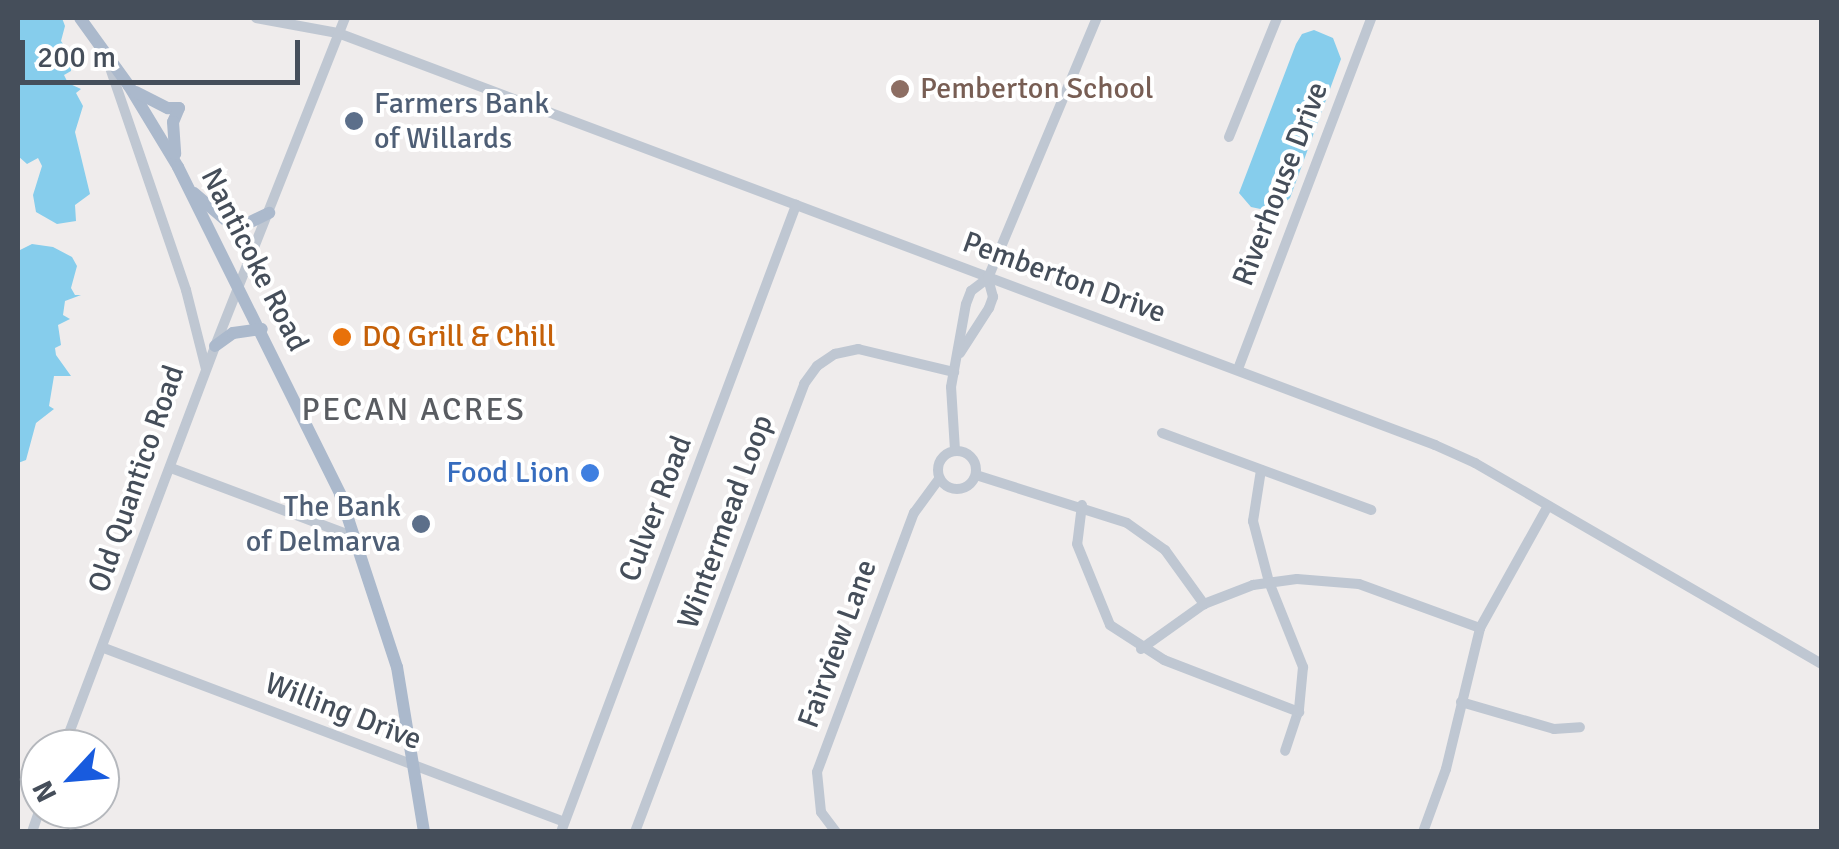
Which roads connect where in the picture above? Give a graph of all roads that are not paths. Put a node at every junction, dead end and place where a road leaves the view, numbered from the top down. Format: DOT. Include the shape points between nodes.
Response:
graph roads {
  1 [pos="80,18"];
  2 [pos="256,18"];
  3 [pos="345,18"];
  4 [pos="1097,18"];
  5 [pos="1278,18"];
  6 [pos="1372,18"];
  7 [pos="338,33"];
  8 [pos="105,51"];
  9 [pos="129,86"];
  10 [pos="1229,137"];
  11 [pos="178,166"];
  12 [pos="190,190"];
  13 [pos="796,205"];
  14 [pos="268,213"];
  15 [pos="988,278"];
  16 [pos="239,283"];
  17 [pos="262,328"];
  18 [pos="214,346"];
  19 [pos="960,354"];
  20 [pos="1238,369"];
  21 [pos="206,370"];
  22 [pos="954,372"];
  23 [pos="1162,433"];
  24 [pos="955,450"];
  25 [pos="171,468"];
  26 [pos="1261,470"];
  27 [pos="976,475"];
  28 [pos="940,479"];
  29 [pos="1082,506"];
  30 [pos="1548,506"];
  31 [pos="1370,510"];
  32 [pos="357,538"];
  33 [pos="1270,582"];
  34 [pos="1204,604"];
  35 [pos="1480,628"];
  36 [pos="104,648"];
  37 [pos="1141,648"];
  38 [pos="1822,664"];
  39 [pos="1461,702"];
  40 [pos="1299,712"];
  41 [pos="1580,728"];
  42 [pos="71,729"];
  43 [pos="1285,751"];
  44 [pos="415,766"];
  45 [pos="562,827"];
  46 [pos="424,832"];
  47 [pos="636,832"];
  48 [pos="836,832"];
  49 [pos="1422,832"];
  1 -- 8 [label="main road, Nanticoke Road"];
  2 -- 7 [label="street, Pemberton Drive"];
  3 -- 7 [label="street"];
  4 -- 15 [label="street"];
  5 -- 10 [label="street"];
  6 -- 20 [label="street, Riverhouse Drive"];
  7 -- 13 [label="street, Pemberton Drive"];
  7 -- 14 [label="street"];
  8 -- 9 [label="main road, Nanticoke Road"];
  8 -- 21 [label="street, Old Quantico Road" via="186,290"];
  9 -- 11 [label="main road, Nanticoke Road"];
  9 -- 11 [label="main road" via="141,97 179,108 172,137"];
  11 -- 12 [label="main road, Nanticoke Road"];
  12 -- 14 [label="main road" via="236,229"];
  12 -- 16 [label="main road, Nanticoke Road"];
  13 -- 15 [label="street, Pemberton Drive"];
  13 -- 45 [label="street, Culver Road"];
  14 -- 16 [label="street"];
  15 -- 19 [label="street" via="966,304"];
  15 -- 19 [label="street" via="990,308"];
  15 -- 20 [label="street, Pemberton Drive"];
  16 -- 17 [label="main road, Nanticoke Road"];
  16 -- 18 [label="street"];
  17 -- 18 [label="main road" via="234,332"];
  17 -- 32 [label="main road, Nanticoke Road"];
  18 -- 21 [label="street"];
  19 -- 22 [label="street"];
  20 -- 30 [label="street, Pemberton Drive" via="1439,447"];
  21 -- 25 [label="street, Old Quantico Road"];
  22 -- 24 [label="street"];
  22 -- 47 [label="street, Wintermead Loop" via="858,349 817,366 804,384"];
  23 -- 26 [label="street"];
  24 -- 27 [label="street" via="971,457"];
  24 -- 28 [label="street" via="940,460"];
  25 -- 32 [label="street"];
  25 -- 36 [label="street, Old Quantico Road"];
  26 -- 31 [label="street"];
  26 -- 33 [label="street" via="1253,521"];
  27 -- 28 [label="street" via="960,489"];
  27 -- 29 [label="street"];
  28 -- 48 [label="street, Fairview Lane" via="914,513 817,772 821,812"];
  29 -- 34 [label="street" via="1152,540"];
  29 -- 37 [label="street" via="1077,544 1097,596 1110,625"];
  30 -- 35 [label="street"];
  30 -- 38 [label="street, Pemberton Drive"];
  32 -- 44 [label="main road, Nanticoke Road" via="397,667"];
  33 -- 34 [label="street"];
  33 -- 35 [label="street" via="1345,580"];
  33 -- 40 [label="street" via="1303,667"];
  34 -- 37 [label="street"];
  35 -- 39 [label="street"];
  36 -- 42 [label="street, Old Quantico Road"];
  36 -- 44 [label="street, Willing Drive"];
  37 -- 40 [label="street"];
  39 -- 41 [label="street" via="1554,729"];
  39 -- 49 [label="street" via="1446,770"];
  40 -- 43 [label="street"];
  44 -- 45 [label="street, Willing Drive"];
  44 -- 46 [label="main road, Nanticoke Road"];
}
